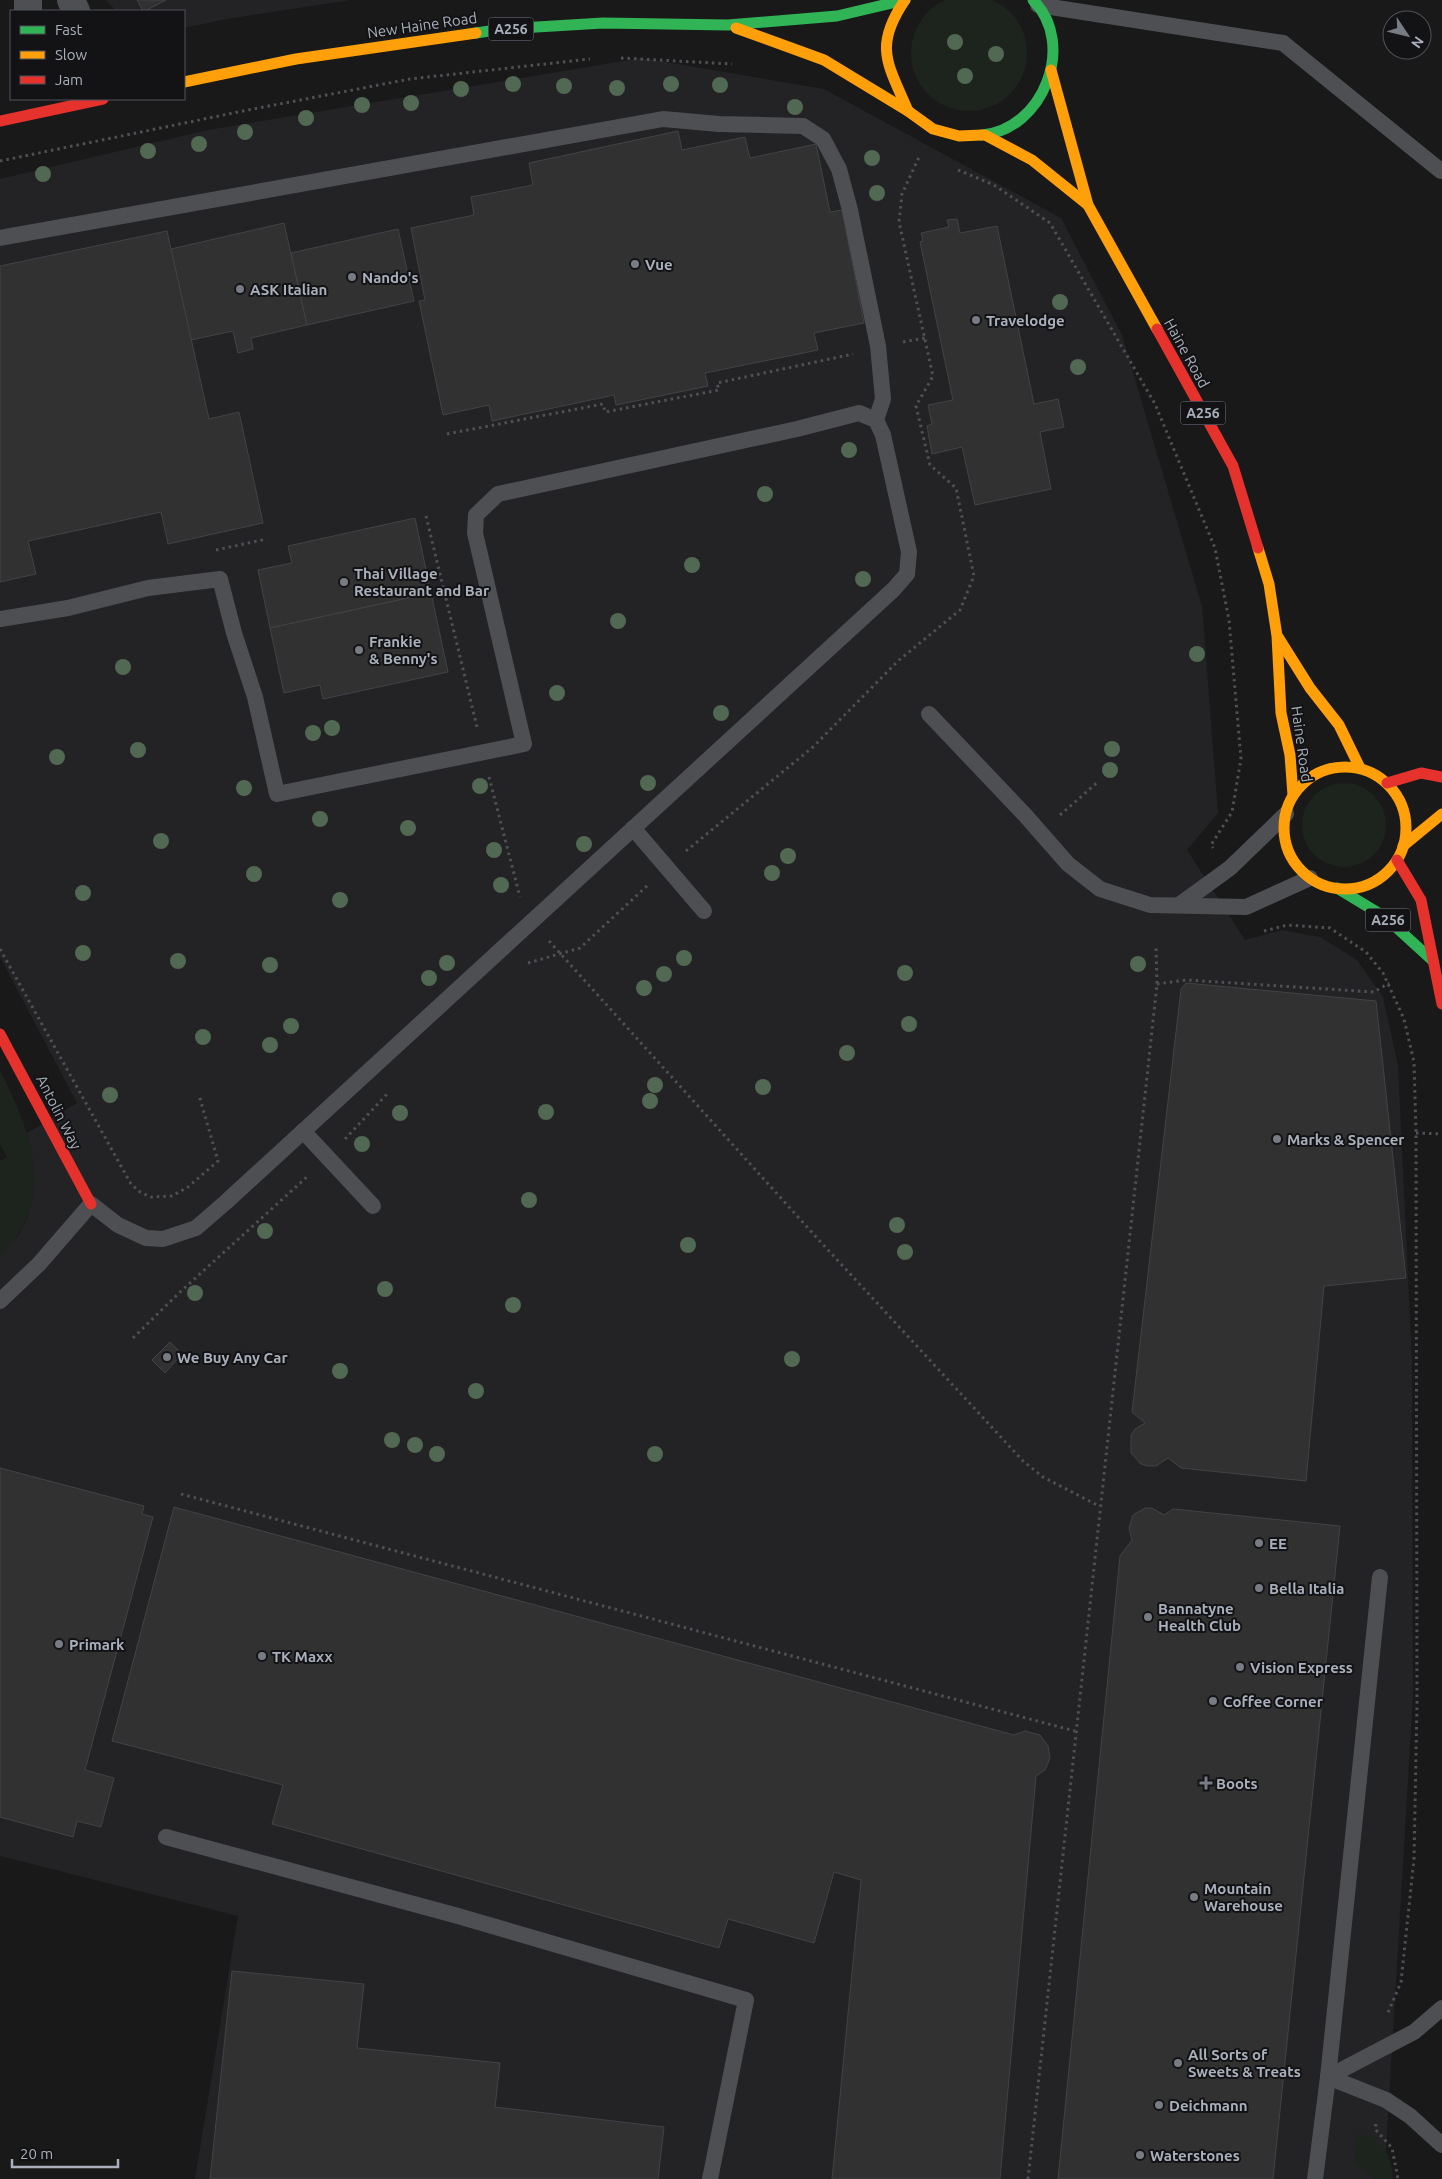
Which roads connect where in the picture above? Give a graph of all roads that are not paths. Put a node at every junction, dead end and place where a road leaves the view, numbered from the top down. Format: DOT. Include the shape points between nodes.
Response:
graph roads {
  1 [pos="905,0"];
  2 [pos="1035,3"];
  3 [pos="728,25"];
  4 [pos="1051,70"];
  5 [pos="185,82"];
  6 [pos="93,100"];
  7 [pos="42,105"];
  8 [pos="908,110"];
  9 [pos="0,121"];
  10 [pos="984,135"];
  11 [pos="1441,171"];
  12 [pos="1088,205"];
  13 [pos="0,238"];
  14 [pos="876,420"];
  15 [pos="0,619"];
  16 [pos="1277,636"];
  17 [pos="929,714"];
  18 [pos="1360,768"];
  19 [pos="1442,776"];
  20 [pos="1387,783"];
  21 [pos="1293,795"];
  22 [pos="1286,814"];
  23 [pos="1442,814"];
  24 [pos="634,828"];
  25 [pos="1403,846"];
  26 [pos="1397,860"];
  27 [pos="1310,878"];
  28 [pos="1336,888"];
  29 [pos="1179,905"];
  30 [pos="704,911"];
  31 [pos="1432,960"];
  32 [pos="1442,1004"];
  33 [pos="0,1034"];
  34 [pos="304,1131"];
  35 [pos="91,1204"];
  36 [pos="373,1206"];
  37 [pos="0,1301"];
  38 [pos="1380,1577"];
  39 [pos="166,1837"];
  40 [pos="1442,2008"];
  41 [pos="1328,2077"];
  42 [pos="1442,2145"];
  43 [pos="710,2179"];
  44 [pos="1315,2179"];
  1 -- 3 [label="main road, New Haine Road / A256" via="838,16"];
  1 -- 8 [label="main road" via="888,32 886,58"];
  2 -- 4 [label="main road, Haine Road" via="1050,29"];
  2 -- 11 [label="lane" via="1283,44"];
  3 -- 5 [label="main road, New Haine Road / A256" via="603,23 503,30 305,58"];
  3 -- 8 [label="main road, New Haine Road / A256" via="824,60"];
  4 -- 10 [label="main road, Haine Road" via="1044,91 1030,111 1010,126"];
  4 -- 12 [label="main road, Haine Road / A256"];
  6 -- 7 [label="main road"];
  7 -- 9 [label="main road"];
  8 -- 10 [label="main road, Haine Road" via="933,128 959,136"];
  10 -- 12 [label="main road, Haine Road / A256" via="1032,160"];
  12 -- 16 [label="main road, Haine Road / A256" via="1233,466 1269,584"];
  13 -- 14 [label="lane" via="663,119 803,126 823,139 839,169 850,210 878,346 882,399"];
  14 -- 15 [label="lane" via="859,414 498,494 476,515 474,533 524,744 277,794 255,697 220,579 148,588 68,608"];
  14 -- 24 [label="lane" via="883,434 909,552 906,574"];
  16 -- 18 [label="main road, Haine Road / A256" via="1310,688 1340,725"];
  16 -- 21 [label="main road, Haine Road / A256" via="1281,713 1290,755"];
  17 -- 29 [label="lane" via="1068,864 1100,889 1145,904"];
  18 -- 20 [label="main road, Haine Road / A256"];
  18 -- 21 [label="main road, Haine Road / A256" via="1341,766 1322,771"];
  19 -- 20 [label="main road" via="1422,773"];
  20 -- 25 [label="main road, Haine Road / A256" via="1398,796 1404,812"];
  21 -- 22 [label="main road, Haine Road / A256"];
  22 -- 27 [label="main road, Haine Road / A256" via="1284,832 1288,850 1297,866"];
  22 -- 29 [label="lane" via="1230,868"];
  23 -- 25 [label="main road"];
  24 -- 30 [label="lane"];
  24 -- 34 [label="lane"];
  25 -- 26 [label="main road, Haine Road / A256"];
  26 -- 28 [label="main road, Haine Road / A256" via="1371,883 1354,888"];
  26 -- 31 [label="main road, A256" via="1421,900"];
  27 -- 28 [label="main road, Haine Road / A256"];
  27 -- 29 [label="lane" via="1246,907"];
  28 -- 31 [label="main road, Haine Road / A256" via="1385,917"];
  31 -- 32 [label="main road, A256"];
  33 -- 35 [label="main road, Antolin Way"];
  34 -- 35 [label="lane" via="196,1228 163,1239 146,1238 118,1225"];
  34 -- 36 [label="lane"];
  35 -- 37 [label="lane" via="39,1264"];
  38 -- 41 [label="lane"];
  39 -- 43 [label="lane" via="458,1916 746,2000"];
  40 -- 41 [label="lane" via="1414,2032"];
  41 -- 42 [label="lane" via="1386,2100 1410,2116"];
  41 -- 44 [label="lane"];
}
